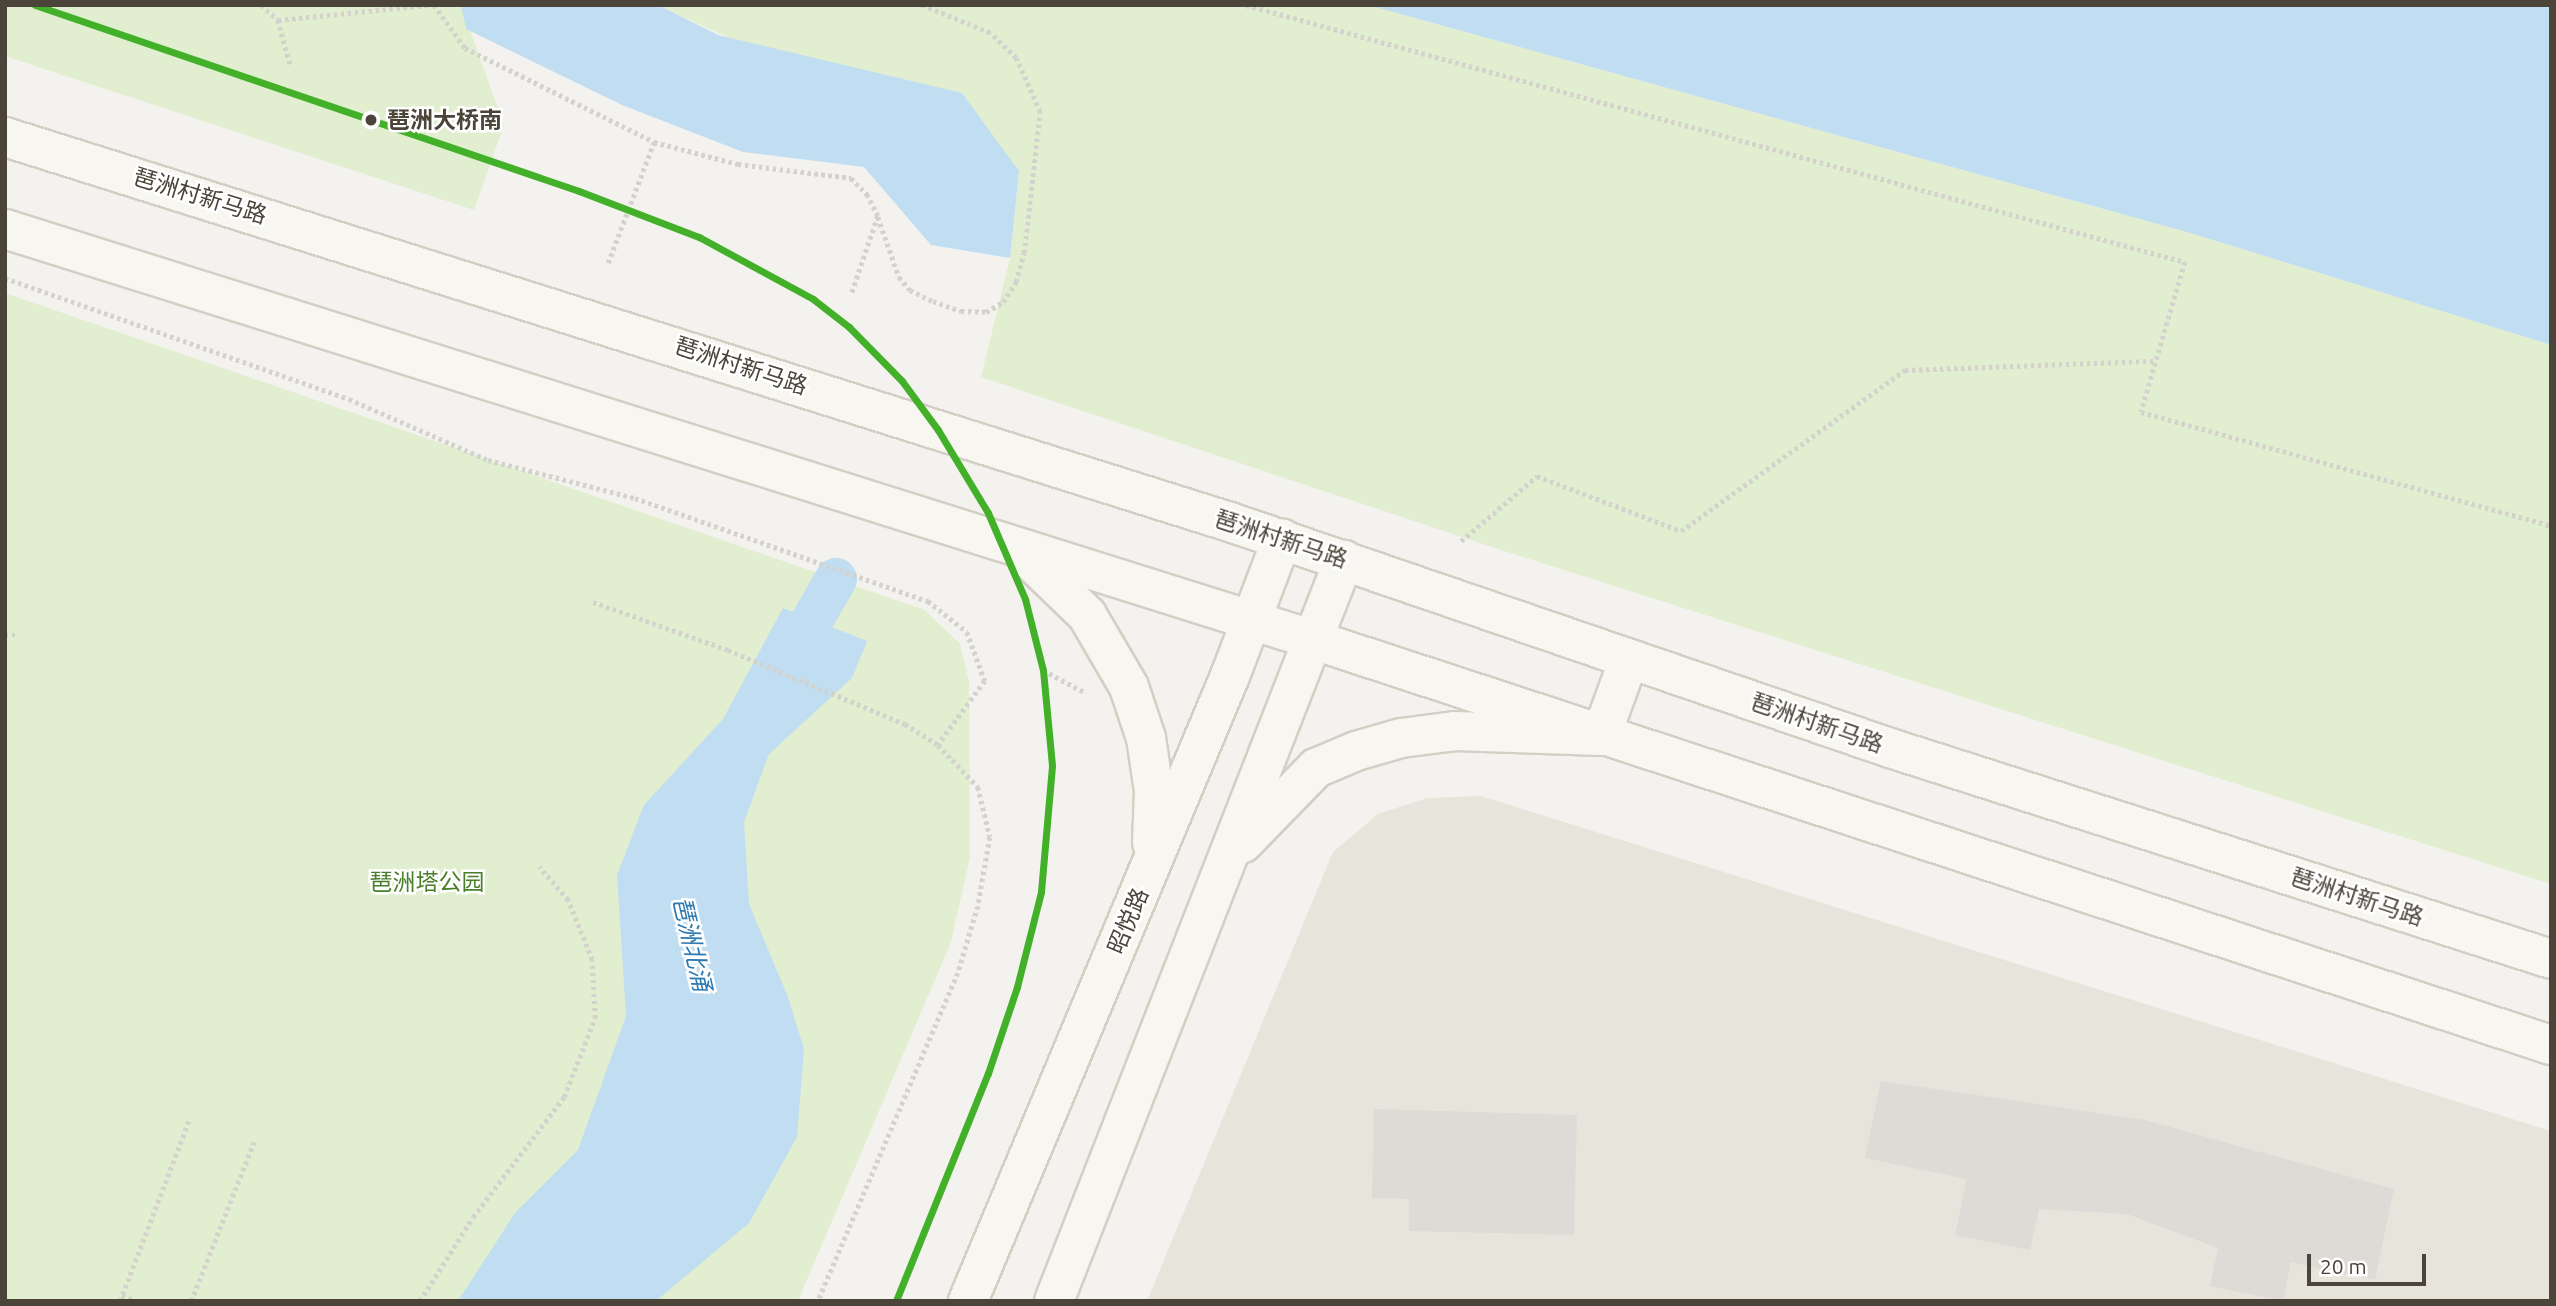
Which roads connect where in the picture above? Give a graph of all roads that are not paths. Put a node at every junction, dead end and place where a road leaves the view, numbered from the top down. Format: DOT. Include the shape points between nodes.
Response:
graph roads {
  1 [pos="5,137"];
  2 [pos="5,229"];
  3 [pos="1282,539"];
  4 [pos="1019,550"];
  5 [pos="1344,560"];
  6 [pos="1252,620"];
  7 [pos="1314,640"];
  8 [pos="1629,659"];
  9 [pos="1601,736"];
  10 [pos="1226,861"];
  11 [pos="1149,871"];
  12 [pos="2551,959"];
  13 [pos="2551,1045"];
  14 [pos="968,1301"];
  15 [pos="1054,1301"];
  1 -- 3 [label="main road, 琶洲村新马路"];
  2 -- 4 [label="main road"];
  3 -- 5 [label="main road, 琶洲村新马路"];
  3 -- 6 [label="main road, 昭悦路"];
  4 -- 6 [label="main road"];
  4 -- 11 [label="main road" via="1087,615 1129,687 1146,738 1154,791"];
  5 -- 7 [label="main road"];
  5 -- 8 [label="main road, 琶洲村新马路"];
  6 -- 7 [label="main road"];
  6 -- 11 [label="main road, 昭悦路"];
  7 -- 9 [label="main road"];
  7 -- 10 [label="main road"];
  8 -- 9 [label="main road"];
  8 -- 12 [label="main road, 琶洲村新马路" via="1903,752"];
  9 -- 10 [label="main road" via="1455,730 1356,751 1316,768"];
  9 -- 13 [label="main road"];
  10 -- 15 [label="main road"];
  11 -- 14 [label="main road, 昭悦路"];
}
